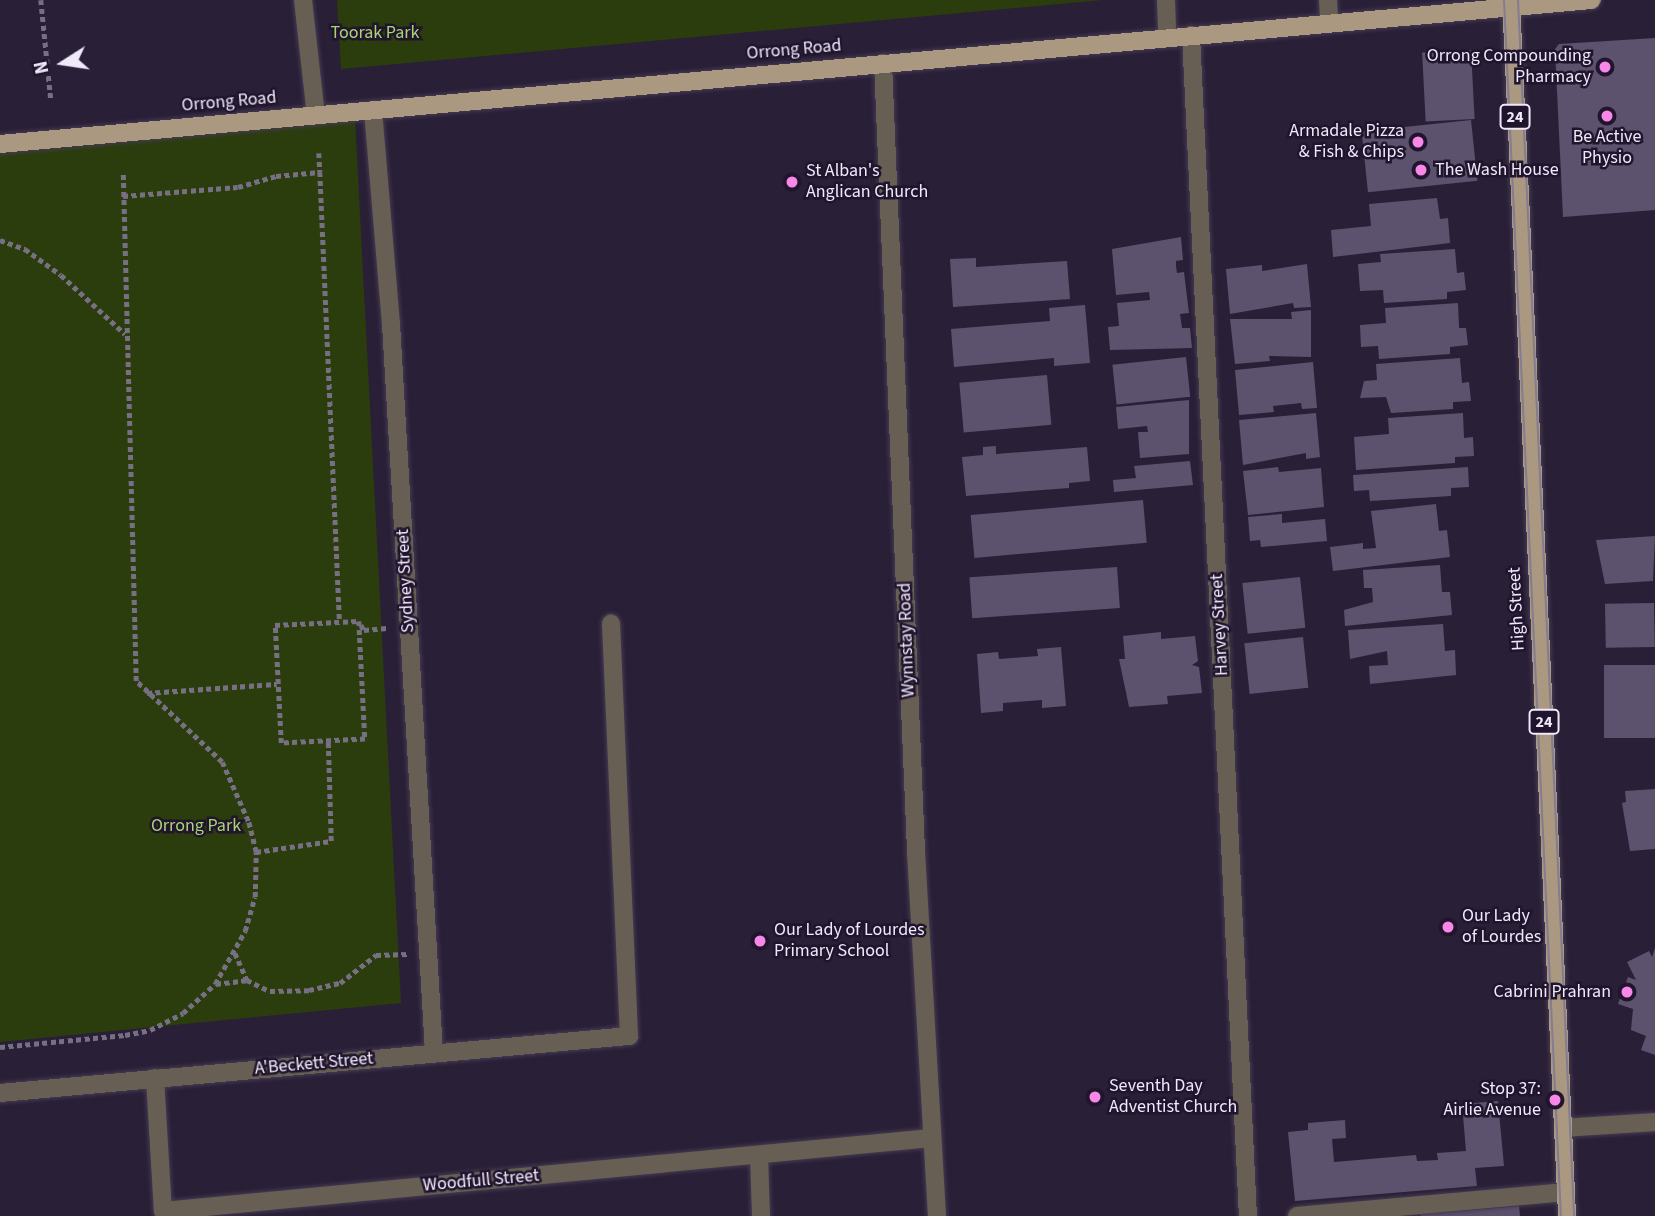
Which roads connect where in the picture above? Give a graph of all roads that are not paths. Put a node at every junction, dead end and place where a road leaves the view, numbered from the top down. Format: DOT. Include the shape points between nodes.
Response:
graph roads {
  1 [pos="303,0"];
  2 [pos="1166,0"];
  3 [pos="1328,0"];
  4 [pos="1591,0"];
  5 [pos="1511,3"];
  6 [pos="1329,22"];
  7 [pos="1191,35"];
  8 [pos="1167,37"];
  9 [pos="883,63"];
  10 [pos="373,110"];
  11 [pos="316,115"];
  12 [pos="0,144"];
  13 [pos="611,623"];
  14 [pos="433,1053"];
  15 [pos="155,1078"];
  16 [pos="0,1093"];
  17 [pos="1655,1122"];
  18 [pos="1563,1128"];
  19 [pos="932,1138"];
  20 [pos="759,1154"];
  21 [pos="1566,1192"];
  22 [pos="1377,1213"];
  23 [pos="761,1216"];
  24 [pos="937,1216"];
  25 [pos="1248,1216"];
  26 [pos="1297,1216"];
  27 [pos="1567,1216"];
  1 -- 11 [label="street"];
  2 -- 8 [label="street"];
  3 -- 6 [label="street"];
  4 -- 5 [label="main road, Orrong Road"];
  5 -- 6 [label="main road, Orrong Road"];
  5 -- 18 [label="main road, High Street / 24"];
  6 -- 7 [label="main road, Orrong Road"];
  7 -- 8 [label="main road, Orrong Road"];
  7 -- 25 [label="street, Harvey Street"];
  8 -- 9 [label="main road, Orrong Road"];
  9 -- 10 [label="main road, Orrong Road"];
  9 -- 19 [label="street, Wynnstay Road"];
  10 -- 11 [label="main road, Orrong Road"];
  10 -- 14 [label="street, Sydney Street" via="391,324"];
  11 -- 12 [label="main road, Orrong Road"];
  13 -- 14 [label="street, A'Beckett Street" via="629,1036"];
  14 -- 15 [label="street, A'Beckett Street"];
  15 -- 16 [label="street, A'Beckett Street"];
  15 -- 20 [label="street, Woodfull Street" via="163,1211"];
  17 -- 18 [label="street"];
  18 -- 21 [label="main road, High Street / 24"];
  19 -- 20 [label="street, Woodfull Street"];
  19 -- 24 [label="street, Wynnstay Road"];
  20 -- 23 [label="street"];
  21 -- 22 [label="street"];
  21 -- 27 [label="main road, High Street / 24"];
  22 -- 26 [label="street"];
}
